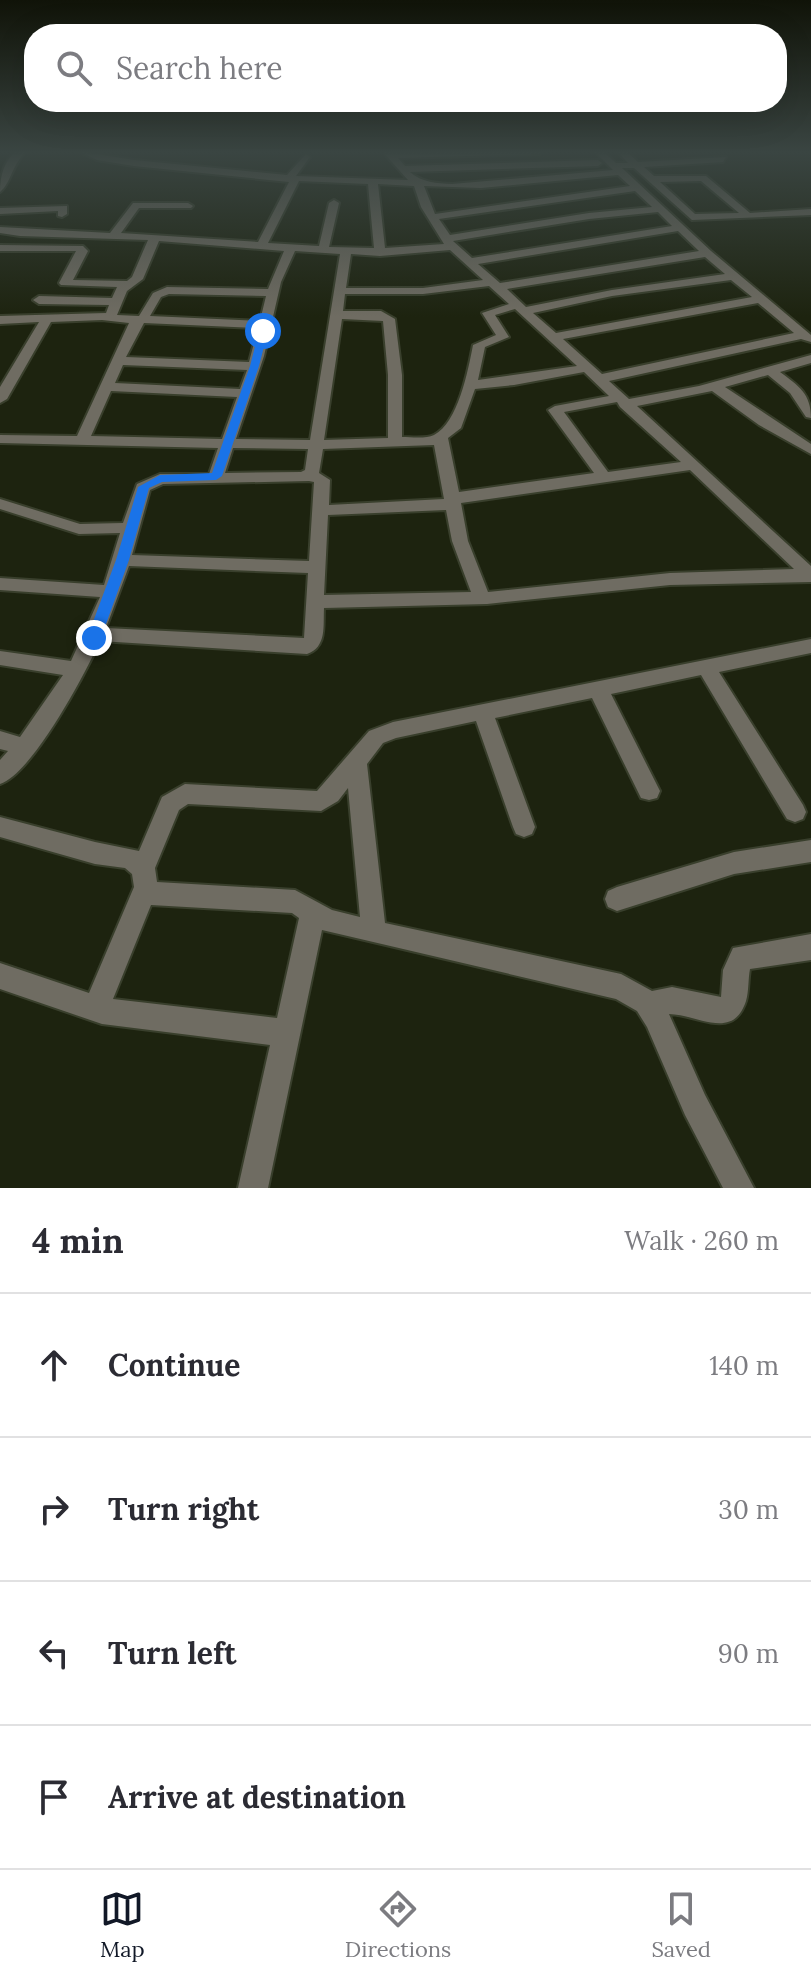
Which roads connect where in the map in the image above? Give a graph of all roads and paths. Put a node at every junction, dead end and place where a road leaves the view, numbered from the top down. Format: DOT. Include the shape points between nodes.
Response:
graph roads {
  1 [pos="135,206"];
  2 [pos="279,206"];
  3 [pos="333,206"];
  4 [pos="375,206"];
  5 [pos="428,206"];
  6 [pos="507,206"];
  7 [pos="656,206"];
  8 [pos="681,206"];
  9 [pos="737,206"];
  10 [pos="659,209"];
  11 [pos="0,211"];
  12 [pos="811,212"];
  13 [pos="62,214"];
  14 [pos="748,216"];
  15 [pos="433,217"];
  16 [pos="680,228"];
  17 [pos="0,230"];
  18 [pos="114,235"];
  19 [pos="155,237"];
  20 [pos="450,243"];
  21 [pos="261,246"];
  22 [pos="0,248"];
  23 [pos="291,248"];
  24 [pos="323,251"];
  25 [pos="346,253"];
  26 [pos="380,253"];
  27 [pos="707,253"];
  28 [pos="470,262"];
  29 [pos="733,276"];
  30 [pos="130,284"];
  31 [pos="495,284"];
  32 [pos="339,291"];
  33 [pos="272,293"];
  34 [pos="760,299"];
  35 [pos="39,300"];
  36 [pos="117,302"];
  37 [pos="521,308"];
  38 [pos="336,315"];
  39 [pos="107,318"];
  40 [pos="47,319"];
  41 [pos="140,319"];
  42 [pos="0,320"];
  43 [pos="265,325"];
  44 [pos="556,337"];
  45 [pos="806,338"];
  46 [pos="811,359"];
  47 [pos="118,361"];
  48 [pos="255,366"];
  49 [pos="586,368"];
  50 [pos="770,370"];
  51 [pos="598,379"];
  52 [pos="469,385"];
  53 [pos="714,386"];
  54 [pos="107,387"];
  55 [pos="246,393"];
  56 [pos="0,399"];
  57 [pos="622,401"];
  58 [pos="811,414"];
  59 [pos="0,439"];
  60 [pos="441,440"];
  61 [pos="82,441"];
  62 [pos="228,442"];
  63 [pos="395,444"];
  64 [pos="316,445"];
  65 [pos="811,450"];
  66 [pos="692,465"];
  67 [pos="309,475"];
  68 [pos="216,476"];
  69 [pos="606,479"];
  70 [pos="452,502"];
  71 [pos="0,504"];
  72 [pos="320,510"];
  73 [pos="129,528"];
  74 [pos="122,560"];
  75 [pos="317,567"];
  76 [pos="810,576"];
  77 [pos="0,584"];
  78 [pos="111,592"];
  79 [pos="482,598"];
  80 [pos="315,602"];
  81 [pos="95,634"];
  82 [pos="811,646"];
  83 [pos="0,658"];
  84 [pos="706,667"];
  85 [pos="78,670"];
  86 [pos="598,689"];
  87 [pos="483,712"];
  88 [pos="0,740"];
  89 [pos="26,747"];
  90 [pos="356,761"];
  91 [pos="0,775"];
  92 [pos="649,791"];
  93 [pos="795,812"];
  94 [pos="0,827"];
  95 [pos="524,827"];
  96 [pos="811,851"];
  97 [pos="145,878"];
  98 [pos="617,899"];
  99 [pos="313,913"];
  100 [pos="374,932"];
  101 [pos="811,947"];
  102 [pos="0,976"];
  103 [pos="648,1005"];
  104 [pos="96,1009"];
  105 [pos="286,1033"];
  106 [pos="253,1188"];
  107 [pos="739,1188"];
  1 -- 18 [label="street"];
  2 -- 21 [label="street"];
  3 -- 24 [label="street"];
  4 -- 26 [label="street"];
  5 -- 15 [label="street"];
  6 -- 15 [label="street"];
  7 -- 10 [label="street"];
  8 -- 14 [label="street" via="692,217"];
  9 -- 14 [label="street"];
  10 -- 16 [label="street"];
  10 -- 20 [label="street" via="589,216"];
  11 -- 13 [label="street" via="64,208"];
  12 -- 14 [label="street"];
  15 -- 20 [label="street"];
  16 -- 27 [label="street"];
  16 -- 28 [label="street"];
  17 -- 18 [label="street"];
  18 -- 19 [label="street"];
  19 -- 21 [label="street"];
  19 -- 30 [label="street"];
  20 -- 26 [label="street"];
  20 -- 28 [label="street"];
  21 -- 23 [label="street"];
  22 -- 30 [label="street" via="79,248 83,251 65,283"];
  23 -- 24 [label="street"];
  23 -- 33 [label="street"];
  24 -- 25 [label="street"];
  25 -- 26 [label="street"];
  25 -- 32 [label="street"];
  27 -- 29 [label="street"];
  27 -- 31 [label="street"];
  28 -- 31 [label="street"];
  29 -- 34 [label="street"];
  29 -- 37 [label="street"];
  30 -- 36 [label="street"];
  31 -- 32 [label="street"];
  31 -- 37 [label="street"];
  32 -- 38 [label="street"];
  33 -- 41 [label="street" via="167,290"];
  33 -- 43 [label="street"];
  34 -- 44 [label="street"];
  34 -- 45 [label="street"];
  35 -- 36 [label="street"];
  36 -- 39 [label="street"];
  37 -- 44 [label="street"];
  37 -- 52 [label="street" via="488,313 503,337 479,345"];
  38 -- 63 [label="street" via="389,319"];
  38 -- 64 [label="street"];
  39 -- 40 [label="street"];
  39 -- 41 [label="street"];
  40 -- 42 [label="street"];
  40 -- 56 [label="street"];
  41 -- 43 [label="street"];
  41 -- 47 [label="street"];
  43 -- 48 [label="street"];
  44 -- 49 [label="street"];
  45 -- 51 [label="street"];
  46 -- 50 [label="street"];
  47 -- 48 [label="street"];
  47 -- 54 [label="street"];
  48 -- 55 [label="street"];
  49 -- 51 [label="street"];
  49 -- 52 [label="street"];
  50 -- 53 [label="street"];
  50 -- 58 [label="street" via="795,390"];
  51 -- 57 [label="street"];
  52 -- 60 [label="street" via="454,428 441,434"];
  53 -- 57 [label="street"];
  53 -- 65 [label="street"];
  54 -- 55 [label="street"];
  54 -- 61 [label="street"];
  55 -- 62 [label="street"];
  57 -- 66 [label="street"];
  57 -- 69 [label="street" via="555,410"];
  59 -- 61 [label="street"];
  60 -- 63 [label="street"];
  60 -- 70 [label="street"];
  61 -- 62 [label="street"];
  62 -- 64 [label="street"];
  62 -- 68 [label="street"];
  63 -- 64 [label="street"];
  64 -- 67 [label="street"];
  66 -- 69 [label="street"];
  66 -- 76 [label="street"];
  67 -- 68 [label="street"];
  67 -- 72 [label="street" via="321,478"];
  68 -- 73 [label="street" via="151,481 141,492"];
  69 -- 70 [label="street" via="462,496"];
  70 -- 72 [label="street"];
  70 -- 79 [label="street"];
  71 -- 73 [label="street" via="79,529"];
  72 -- 75 [label="street"];
  73 -- 74 [label="street"];
  74 -- 75 [label="street"];
  74 -- 78 [label="street"];
  75 -- 80 [label="street"];
  76 -- 79 [label="street" via="670,579"];
  77 -- 78 [label="street"];
  78 -- 81 [label="street"];
  79 -- 80 [label="street"];
  80 -- 81 [label="street" via="313,639 307,647"];
  81 -- 85 [label="street"];
  82 -- 84 [label="street"];
  83 -- 85 [label="street"];
  84 -- 86 [label="street"];
  84 -- 93 [label="street"];
  85 -- 89 [label="street"];
  86 -- 87 [label="street"];
  86 -- 92 [label="street"];
  87 -- 90 [label="street" via="384,733"];
  87 -- 95 [label="street"];
  88 -- 89 [label="street"];
  89 -- 91 [label="street"];
  90 -- 97 [label="street" via="321,801 178,796 170,804"];
  90 -- 100 [label="street"];
  94 -- 97 [label="street" via="130,858"];
  96 -- 98 [label="street" via="734,863"];
  97 -- 99 [label="street" via="153,894 161,896 295,902"];
  97 -- 104 [label="street"];
  99 -- 100 [label="street"];
  99 -- 105 [label="street"];
  100 -- 103 [label="street" via="621,987"];
  101 -- 103 [label="street" via="742,957 735,972 734,1000 726,1011 672,1000"];
  102 -- 104 [label="street"];
  103 -- 107 [label="street"];
  104 -- 105 [label="street"];
  105 -- 106 [label="street"];
}
